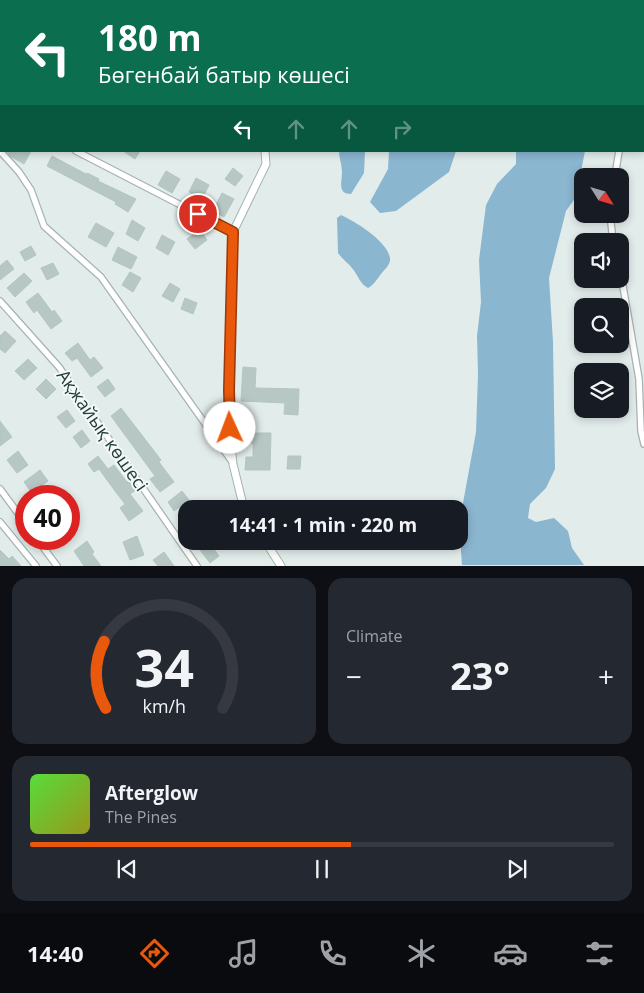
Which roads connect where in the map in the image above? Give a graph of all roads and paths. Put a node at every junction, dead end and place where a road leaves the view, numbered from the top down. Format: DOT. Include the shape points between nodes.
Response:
graph roads {
  1 [pos="1,152"];
  2 [pos="78,152"];
  3 [pos="265,152"];
  4 [pos="619,152"];
  5 [pos="616,168"];
  6 [pos="233,232"];
  7 [pos="623,288"];
  8 [pos="0,301"];
  9 [pos="644,444"];
  10 [pos="233,464"];
  11 [pos="0,489"];
  12 [pos="242,500"];
  13 [pos="15,509"];
  14 [pos="0,522"];
  15 [pos="45,550"];
  16 [pos="271,550"];
  17 [pos="36,566"];
  18 [pos="56,566"];
  19 [pos="197,566"];
  20 [pos="281,566"];
  1 -- 10 [label="street" via="31,190 44,226 101,277"];
  2 -- 6 [label="street"];
  3 -- 6 [label="street" via="266,164"];
  4 -- 5 [label="street"];
  6 -- 10 [label="street" via="229,390"];
  7 -- 9 [label="street" via="639,379"];
  8 -- 19 [label="street, Ақжайық көшесі" via="59,367"];
  10 -- 12 [label="street"];
  11 -- 13 [label="street"];
  14 -- 17 [label="street"];
  15 -- 18 [label="street"];
  16 -- 20 [label="street"];
}
